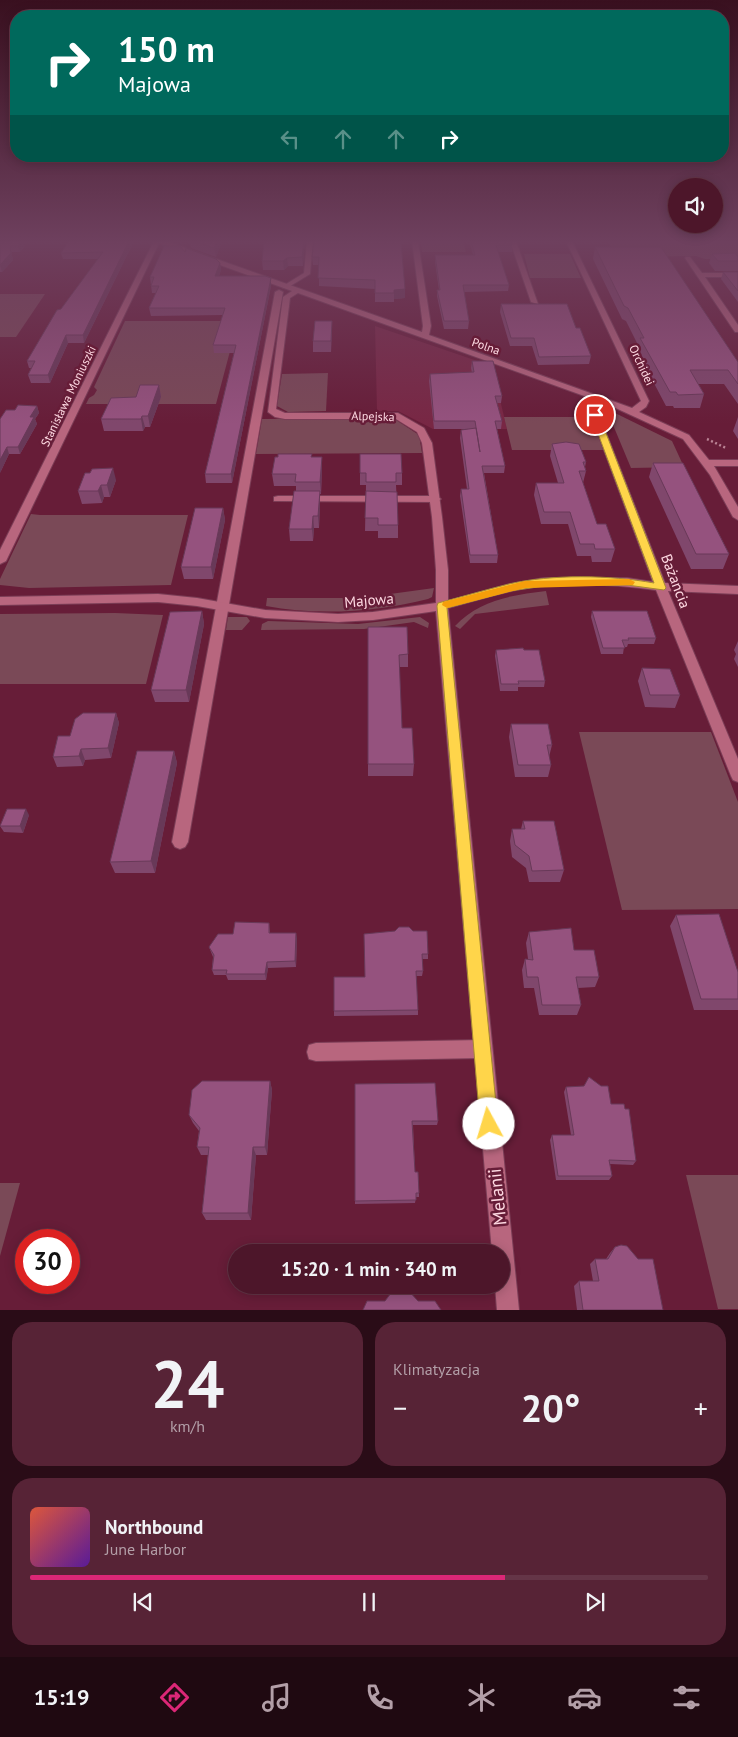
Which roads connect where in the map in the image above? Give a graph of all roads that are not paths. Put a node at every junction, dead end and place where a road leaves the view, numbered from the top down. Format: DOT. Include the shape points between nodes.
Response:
graph roads {
  1 [pos="128,302"];
  2 [pos="280,302"];
  3 [pos="286,302"];
  4 [pos="327,302"];
  5 [pos="423,302"];
  6 [pos="598,302"];
  7 [pos="719,302"];
  8 [pos="738,330"];
  9 [pos="422,336"];
  10 [pos="608,402"];
  11 [pos="632,412"];
  12 [pos="707,463"];
  13 [pos="738,463"];
  14 [pos="278,499"];
  15 [pos="436,499"];
  16 [pos="738,517"];
  17 [pos="0,561"];
  18 [pos="661,588"];
  19 [pos="738,590"];
  20 [pos="0,601"];
  21 [pos="442,606"];
  22 [pos="224,607"];
  23 [pos="738,776"];
  24 [pos="180,842"];
  25 [pos="482,1049"];
  26 [pos="316,1052"];
  27 [pos="508,1310"];
  1 -- 17 [label="street, Stanisława Moniuszki"];
  2 -- 22 [label="street"];
  3 -- 15 [label="street, Alpejska" via="271,410 285,416 387,415 406,419 425,436"];
  4 -- 9 [label="street, Polna"];
  5 -- 9 [label="street" via="426,333"];
  6 -- 11 [label="street, Orchidei" via="645,401"];
  7 -- 8 [label="street"];
  9 -- 10 [label="street, Polna"];
  10 -- 11 [label="street, Polna"];
  10 -- 18 [label="street, Bażancia" via="596,409 595,415"];
  11 -- 12 [label="street, Polna" via="686,437"];
  12 -- 13 [label="street"];
  12 -- 16 [label="street, Polna"];
  14 -- 15 [label="street"];
  15 -- 21 [label="street, Alpejska"];
  18 -- 19 [label="street, Majowa"];
  18 -- 21 [label="street, Majowa" via="627,582 544,582"];
  18 -- 23 [label="street, Bażancia"];
  20 -- 22 [label="street, Majowa" via="158,598"];
  21 -- 22 [label="street, Majowa" via="338,618 265,614"];
  21 -- 25 [label="street, Melanii"];
  22 -- 24 [label="street"];
  25 -- 26 [label="street"];
  25 -- 27 [label="street, Melanii"];
}
